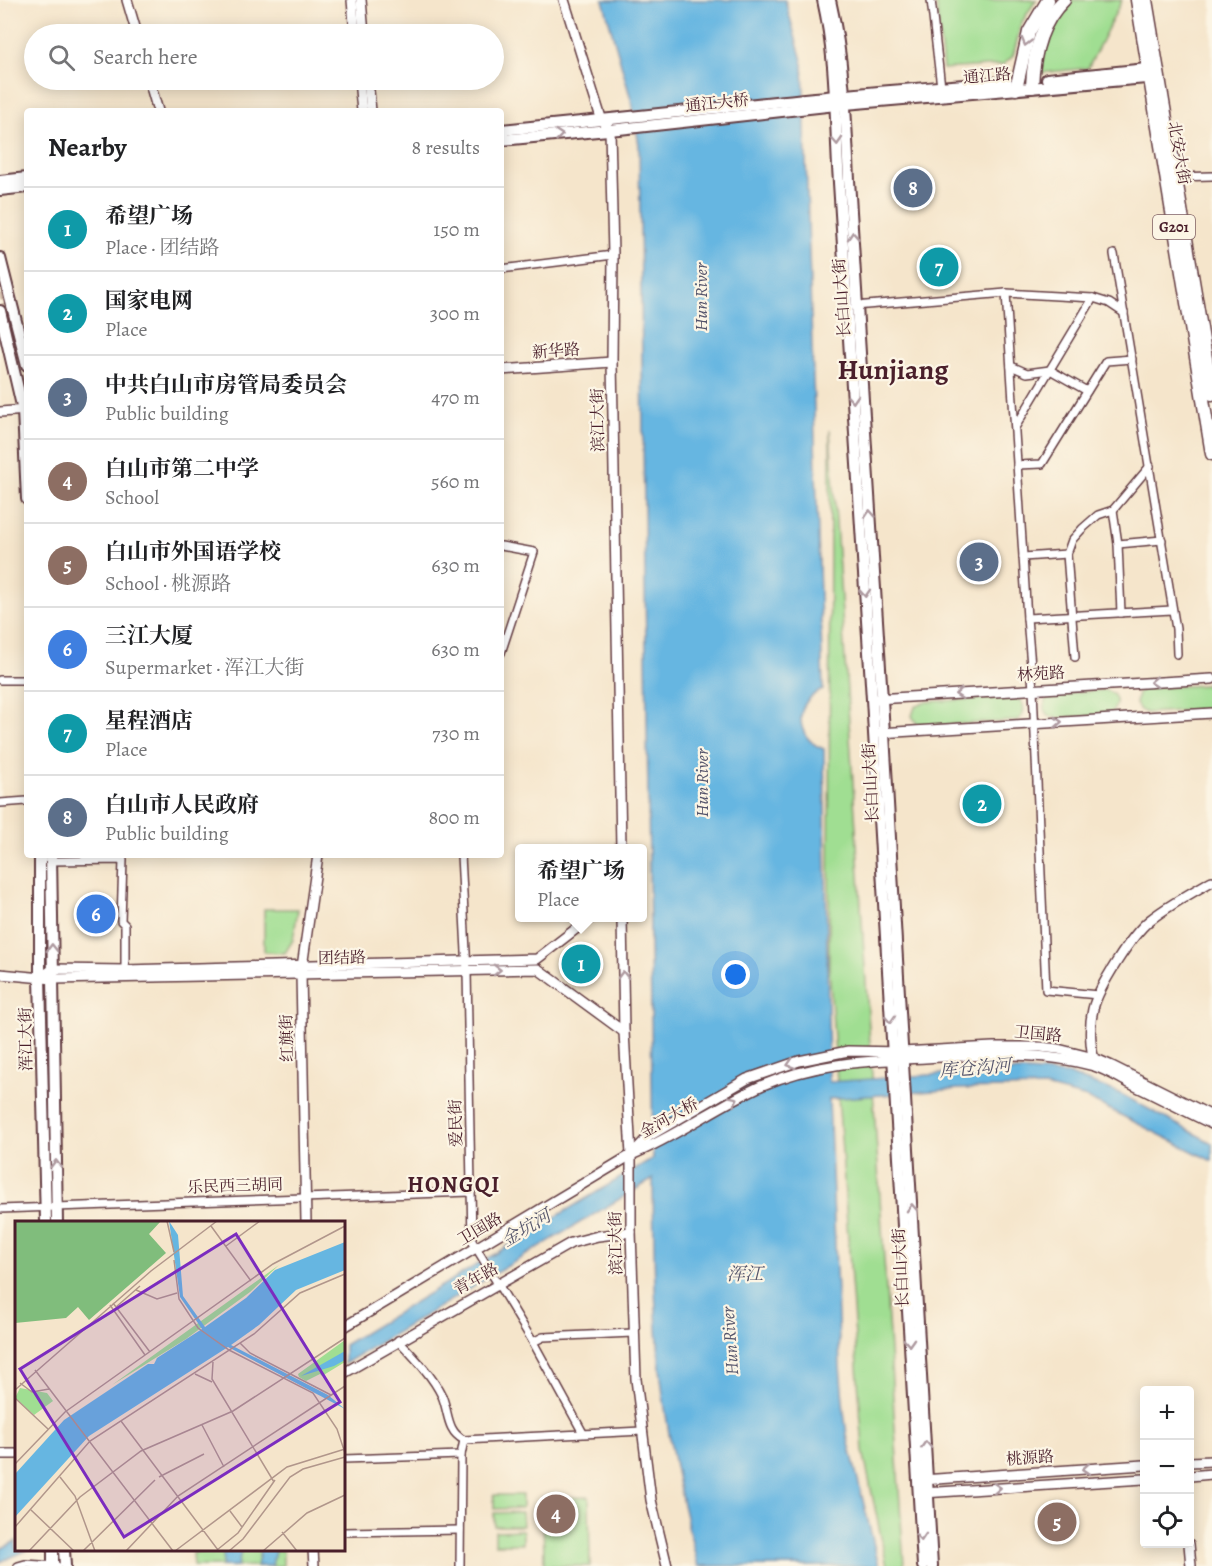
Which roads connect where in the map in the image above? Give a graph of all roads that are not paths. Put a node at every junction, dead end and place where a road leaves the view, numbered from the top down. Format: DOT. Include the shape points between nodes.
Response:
graph roads {
  1 [pos="127,0"];
  2 [pos="352,0"];
  3 [pos="362,0"];
  4 [pos="564,0"];
  5 [pos="823,0"];
  6 [pos="830,0"];
  7 [pos="931,0"];
  8 [pos="1048,0"];
  9 [pos="1064,0"];
  10 [pos="1137,0"];
  11 [pos="1146,0"];
  12 [pos="134,24"];
  13 [pos="354,24"];
  14 [pos="363,24"];
  15 [pos="1153,73"];
  16 [pos="1032,84"];
  17 [pos="1017,85"];
  18 [pos="941,87"];
  19 [pos="152,90"];
  20 [pos="360,90"];
  21 [pos="369,90"];
  22 [pos="841,100"];
  23 [pos="818,103"];
  24 [pos="157,108"];
  25 [pos="362,108"];
  26 [pos="371,108"];
  27 [pos="602,121"];
  28 [pos="616,126"];
  29 [pos="504,130"];
  30 [pos="504,140"];
  31 [pos="1212,176"];
  32 [pos="1176,177"];
  33 [pos="24,178"];
  34 [pos="0,181"];
  35 [pos="24,188"];
  36 [pos="0,190"];
  37 [pos="1114,254"];
  38 [pos="613,255"];
  39 [pos="0,258"];
  40 [pos="504,269"];
  41 [pos="1006,293"];
  42 [pos="1093,298"];
  43 [pos="852,306"];
  44 [pos="0,311"];
  45 [pos="1124,313"];
  46 [pos="24,353"];
  47 [pos="1132,359"];
  48 [pos="612,362"];
  49 [pos="1011,366"];
  50 [pos="504,370"];
  51 [pos="1050,370"];
  52 [pos="1087,391"];
  53 [pos="1212,394"];
  54 [pos="24,406"];
  55 [pos="24,410"];
  56 [pos="0,412"];
  57 [pos="1016,426"];
  58 [pos="1212,454"];
  59 [pos="1017,465"];
  60 [pos="1150,466"];
  61 [pos="1113,510"];
  62 [pos="1162,540"];
  63 [pos="1118,544"];
  64 [pos="504,547"];
  65 [pos="1067,554"];
  66 [pos="1023,557"];
  67 [pos="1172,610"];
  68 [pos="1121,613"];
  69 [pos="1072,616"];
  70 [pos="1027,618"];
  71 [pos="504,644"];
  72 [pos="1177,654"];
  73 [pos="1075,657"];
  74 [pos="1212,679"];
  75 [pos="0,680"];
  76 [pos="24,680"];
  77 [pos="1034,689"];
  78 [pos="877,699"];
  79 [pos="1212,713"];
  80 [pos="1035,723"];
  81 [pos="878,733"];
  82 [pos="24,801"];
  83 [pos="0,803"];
  84 [pos="621,844"];
  85 [pos="40,858"];
  86 [pos="51,858"];
  87 [pos="123,858"];
  88 [pos="318,858"];
  89 [pos="461,858"];
  90 [pos="1212,881"];
  91 [pos="585,922"];
  92 [pos="622,922"];
  93 [pos="537,964"];
  94 [pos="466,966"];
  95 [pos="125,970"];
  96 [pos="301,970"];
  97 [pos="0,974"];
  98 [pos="53,974"];
  99 [pos="40,977"];
  100 [pos="1098,995"];
  101 [pos="624,1032"];
  102 [pos="848,1051"];
  103 [pos="897,1055"];
  104 [pos="849,1062"];
  105 [pos="1095,1063"];
  106 [pos="1212,1116"];
  107 [pos="1212,1124"];
  108 [pos="631,1155"];
  109 [pos="471,1192"];
  110 [pos="306,1197"];
  111 [pos="51,1207"];
  112 [pos="0,1209"];
  113 [pos="46,1221"];
  114 [pos="57,1221"];
  115 [pos="306,1221"];
  116 [pos="631,1232"];
  117 [pos="478,1252"];
  118 [pos="497,1282"];
  119 [pos="345,1326"];
  120 [pos="633,1333"];
  121 [pos="398,1340"];
  122 [pos="533,1342"];
  123 [pos="345,1372"];
  124 [pos="642,1431"];
  125 [pos="583,1433"];
  126 [pos="464,1440"];
  127 [pos="461,1455"];
  128 [pos="345,1459"];
  129 [pos="1212,1461"];
  130 [pos="1194,1462"];
  131 [pos="1140,1465"];
  132 [pos="1212,1474"];
  133 [pos="1194,1476"];
  134 [pos="1140,1479"];
  135 [pos="922,1480"];
  136 [pos="929,1492"];
  137 [pos="917,1493"];
  138 [pos="460,1530"];
  139 [pos="345,1532"];
  140 [pos="1190,1548"];
  141 [pos="53,1551"];
  142 [pos="64,1551"];
  143 [pos="18,1566"];
  144 [pos="55,1566"];
  145 [pos="65,1566"];
  146 [pos="460,1566"];
  147 [pos="667,1566"];
  148 [pos="923,1566"];
  149 [pos="932,1566"];
  150 [pos="1191,1566"];
  1 -- 12 [label="street"];
  2 -- 13 [label="street"];
  3 -- 14 [label="street"];
  4 -- 27 [label="street"];
  5 -- 22 [label="main road, 长白山大街"];
  6 -- 22 [label="main road, 长白山大街" via="842,57"];
  7 -- 18 [label="street"];
  8 -- 17 [label="highway, one-way" via="1029,32"];
  9 -- 16 [label="highway" via="1040,37"];
  10 -- 15 [label="highway, 北安大街 / G201"];
  11 -- 15 [label="highway, 北安大街 / G201"];
  15 -- 16 [label="main road, 通江路"];
  15 -- 32 [label="highway, 北安大街 / G201"];
  15 -- 58 [label="highway, 北安大街 / G201"];
  16 -- 17 [label="main road, 通江路"];
  17 -- 18 [label="main road, 通江路"];
  17 -- 22 [label="main road, 通江路"];
  18 -- 22 [label="main road, 通江路"];
  19 -- 24 [label="street"];
  20 -- 25 [label="street"];
  21 -- 26 [label="street"];
  22 -- 23 [label="main road, 通江路"];
  22 -- 43 [label="main road, 长白山大街" via="837,144"];
  23 -- 28 [label="main road, 通江大桥"];
  27 -- 28 [label="main road"];
  27 -- 29 [label="main road"];
  30 -- 28 [label="main road, one-way"];
  28 -- 38 [label="street, 滨江大街"];
  31 -- 32 [label="street"];
  32 -- 53 [label="highway, 北安大街 / G201"];
  33 -- 34 [label="main road"];
  35 -- 36 [label="main road"];
  37 -- 45 [label="street"];
  38 -- 40 [label="street"];
  38 -- 48 [label="street, 滨江大街"];
  39 -- 46 [label="main road"];
  41 -- 42 [label="street"];
  41 -- 43 [label="street"];
  41 -- 49 [label="street"];
  42 -- 45 [label="street"];
  42 -- 51 [label="street"];
  43 -- 78 [label="main road, 长白山大街"];
  44 -- 54 [label="main road"];
  45 -- 47 [label="street"];
  47 -- 52 [label="street" via="1106,361"];
  47 -- 60 [label="street"];
  48 -- 50 [label="street, 新华路"];
  48 -- 84 [label="street, 滨江大街"];
  49 -- 51 [label="street" via="1027,373"];
  49 -- 57 [label="street"];
  51 -- 52 [label="street"];
  51 -- 57 [label="street"];
  52 -- 59 [label="street" via="1042,464"];
  55 -- 56 [label="street"];
  57 -- 59 [label="street"];
  59 -- 66 [label="street"];
  60 -- 61 [label="street"];
  60 -- 62 [label="street"];
  61 -- 63 [label="street"];
  61 -- 65 [label="street" via="1082,528"];
  62 -- 63 [label="street"];
  62 -- 67 [label="street"];
  63 -- 68 [label="street"];
  64 -- 71 [label="street" via="534,552"];
  65 -- 66 [label="street"];
  65 -- 69 [label="street"];
  66 -- 70 [label="street"];
  67 -- 68 [label="street"];
  67 -- 72 [label="street"];
  68 -- 69 [label="street"];
  69 -- 70 [label="street"];
  69 -- 73 [label="street"];
  70 -- 77 [label="street"];
  74 -- 77 [label="street, 林苑路, one-way"];
  75 -- 76 [label="street"];
  77 -- 78 [label="street, 林苑路, one-way"];
  77 -- 80 [label="street"];
  78 -- 81 [label="main road, 长白山大街"];
  80 -- 79 [label="street, one-way"];
  80 -- 81 [label="street"];
  80 -- 100 [label="street" via="1047,990"];
  81 -- 103 [label="main road, 长白山大街"];
  82 -- 83 [label="street"];
  85 -- 99 [label="main road, 浑江大街"];
  86 -- 87 [label="street"];
  98 -- 86 [label="main road, 浑江大街, one-way"];
  87 -- 95 [label="street" via="121,921"];
  88 -- 96 [label="street, 红旗街"];
  89 -- 94 [label="street, 爱民街"];
  90 -- 100 [label="street" via="1148,922"];
  91 -- 93 [label="street"];
  101 -- 92 [label="street, 滨江大街, one-way"];
  93 -- 94 [label="street, 团结路"];
  93 -- 101 [label="street"];
  94 -- 96 [label="street, 团结路"];
  94 -- 109 [label="street, 爱民街"];
  95 -- 96 [label="street, 团结路"];
  95 -- 98 [label="street, 团结路"];
  96 -- 98 [label="street, 团结路"];
  96 -- 110 [label="street, 红旗街"];
  97 -- 99 [label="street, 团结路"];
  98 -- 99 [label="street, 团结路"];
  111 -- 98 [label="main road, 浑江大街, one-way"];
  99 -- 111 [label="main road, 浑江大街"];
  100 -- 105 [label="street" via="1091,1026"];
  101 -- 108 [label="street, 滨江大街"];
  102 -- 103 [label="street, 卫国路"];
  102 -- 108 [label="street, 金河大桥, one-way" via="747,1079 649,1136"];
  103 -- 104 [label="street, 卫国路"];
  103 -- 105 [label="street, 卫国路" via="1018,1054"];
  103 -- 135 [label="main road, 长白山大街"];
  108 -- 104 [label="street, 金河大桥, one-way" via="762,1086 794,1074"];
  105 -- 106 [label="street, 卫国路"];
  105 -- 107 [label="street, 卫国路"];
  108 -- 116 [label="street, 滨江大街"];
  108 -- 117 [label="street, 卫国路"];
  109 -- 110 [label="street, 乐民西三胡同"];
  109 -- 117 [label="street, 爱民街" via="471,1233"];
  110 -- 111 [label="street, 乐民西三胡同"];
  110 -- 115 [label="street, 红旗街"];
  111 -- 112 [label="street, 乐民西三胡同"];
  111 -- 113 [label="main road, 浑江大街"];
  111 -- 114 [label="main road, 浑江大街"];
  116 -- 118 [label="street, 青年路" via="571,1243"];
  116 -- 120 [label="street, 滨江大街"];
  117 -- 118 [label="street, 爱民街"];
  117 -- 119 [label="street, 卫国路"];
  118 -- 121 [label="street, 青年路"];
  118 -- 122 [label="street, 爱民街"];
  120 -- 122 [label="street" via="543,1337"];
  120 -- 124 [label="street, 滨江大街"];
  121 -- 123 [label="street, 青年路"];
  121 -- 126 [label="street" via="421,1364 441,1395 452,1430"];
  122 -- 125 [label="street, 爱民街"];
  124 -- 125 [label="street"];
  124 -- 147 [label="street, 滨江大街" via="651,1500"];
  125 -- 126 [label="street"];
  126 -- 127 [label="street"];
  127 -- 128 [label="street"];
  127 -- 138 [label="street"];
  129 -- 130 [label="street"];
  131 -- 135 [label="street, 桃源路, one-way"];
  132 -- 133 [label="street"];
  136 -- 134 [label="street, 桃源路, one-way"];
  135 -- 136 [label="main road, 长白山大街"];
  135 -- 137 [label="main road, 长白山大街"];
  136 -- 137 [label="street, 桃源路"];
  136 -- 149 [label="main road, 长白山大街"];
  137 -- 148 [label="main road, 长白山大街, one-way"];
  138 -- 139 [label="street"];
  138 -- 146 [label="street"];
  140 -- 150 [label="street"];
  141 -- 144 [label="main road"];
  142 -- 145 [label="main road"];
  143 -- 144 [label="street"];
}
